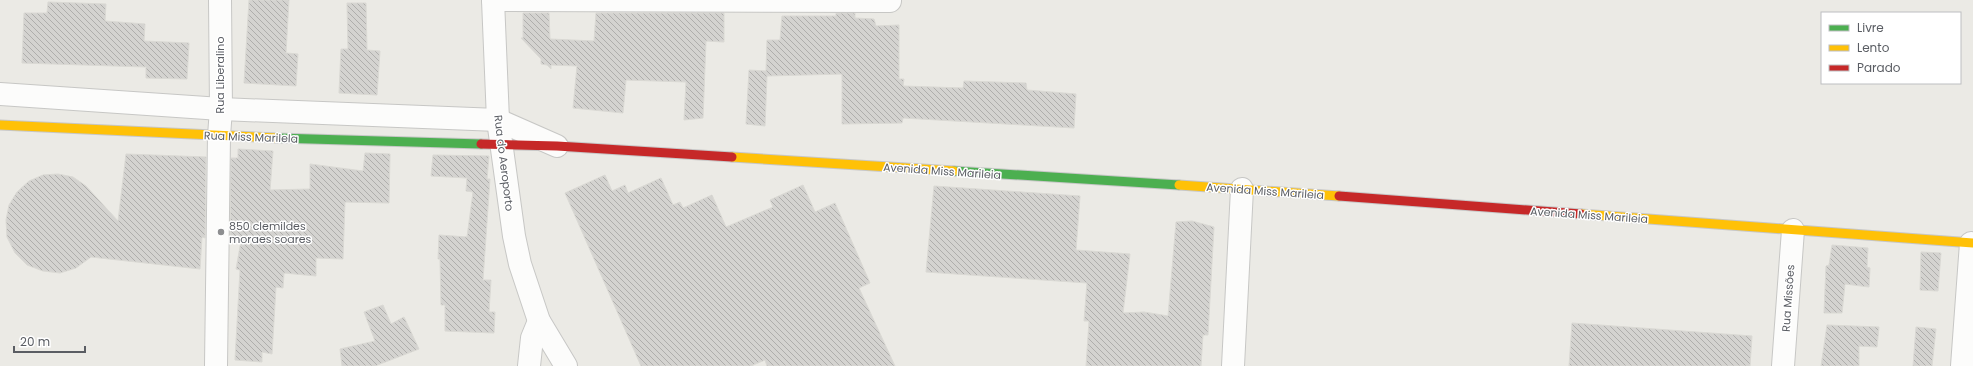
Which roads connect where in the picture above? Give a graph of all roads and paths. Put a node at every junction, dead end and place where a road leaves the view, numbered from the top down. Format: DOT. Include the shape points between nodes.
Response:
graph roads {
  1 [pos="220,0"];
  2 [pos="493,0"];
  3 [pos="890,1"];
  4 [pos="0,94"];
  5 [pos="221,109"];
  6 [pos="498,120"];
  7 [pos="0,125"];
  8 [pos="219,136"];
  9 [pos="502,145"];
  10 [pos="557,146"];
  11 [pos="1242,189"];
  12 [pos="1793,230"];
  13 [pos="1972,243"];
  14 [pos="539,321"];
  15 [pos="216,366"];
  16 [pos="529,366"];
  17 [pos="566,366"];
  18 [pos="1232,366"];
  19 [pos="1783,366"];
  20 [pos="1962,366"];
  1 -- 5 [label="street, Rua Liberalino"];
  2 -- 3 [label="street"];
  2 -- 6 [label="street, Rua do Aeroporto"];
  4 -- 5 [label="street"];
  5 -- 6 [label="street"];
  5 -- 8 [label="street, Rua Liberalino"];
  6 -- 9 [label="street, Rua do Aeroporto"];
  6 -- 10 [label="street, Avenida Miss Marileia"];
  7 -- 8 [label="street, Rua Miss Marilela"];
  8 -- 9 [label="street, Rua Miss Marilela"];
  8 -- 15 [label="street, Rua Liberalino"];
  9 -- 10 [label="street, Avenida Miss Marileia"];
  9 -- 14 [label="street, Rua do Aeroporto" via="518,257"];
  10 -- 11 [label="street, Avenida Miss Marileia"];
  11 -- 12 [label="street, Avenida Miss Marileia"];
  11 -- 18 [label="street"];
  12 -- 13 [label="street, Avenida Miss Marileia"];
  12 -- 19 [label="street, Rua Missões"];
  13 -- 20 [label="street"];
  14 -- 16 [label="street" via="532,338"];
  14 -- 17 [label="street, Rua do Aeroporto"];
}
